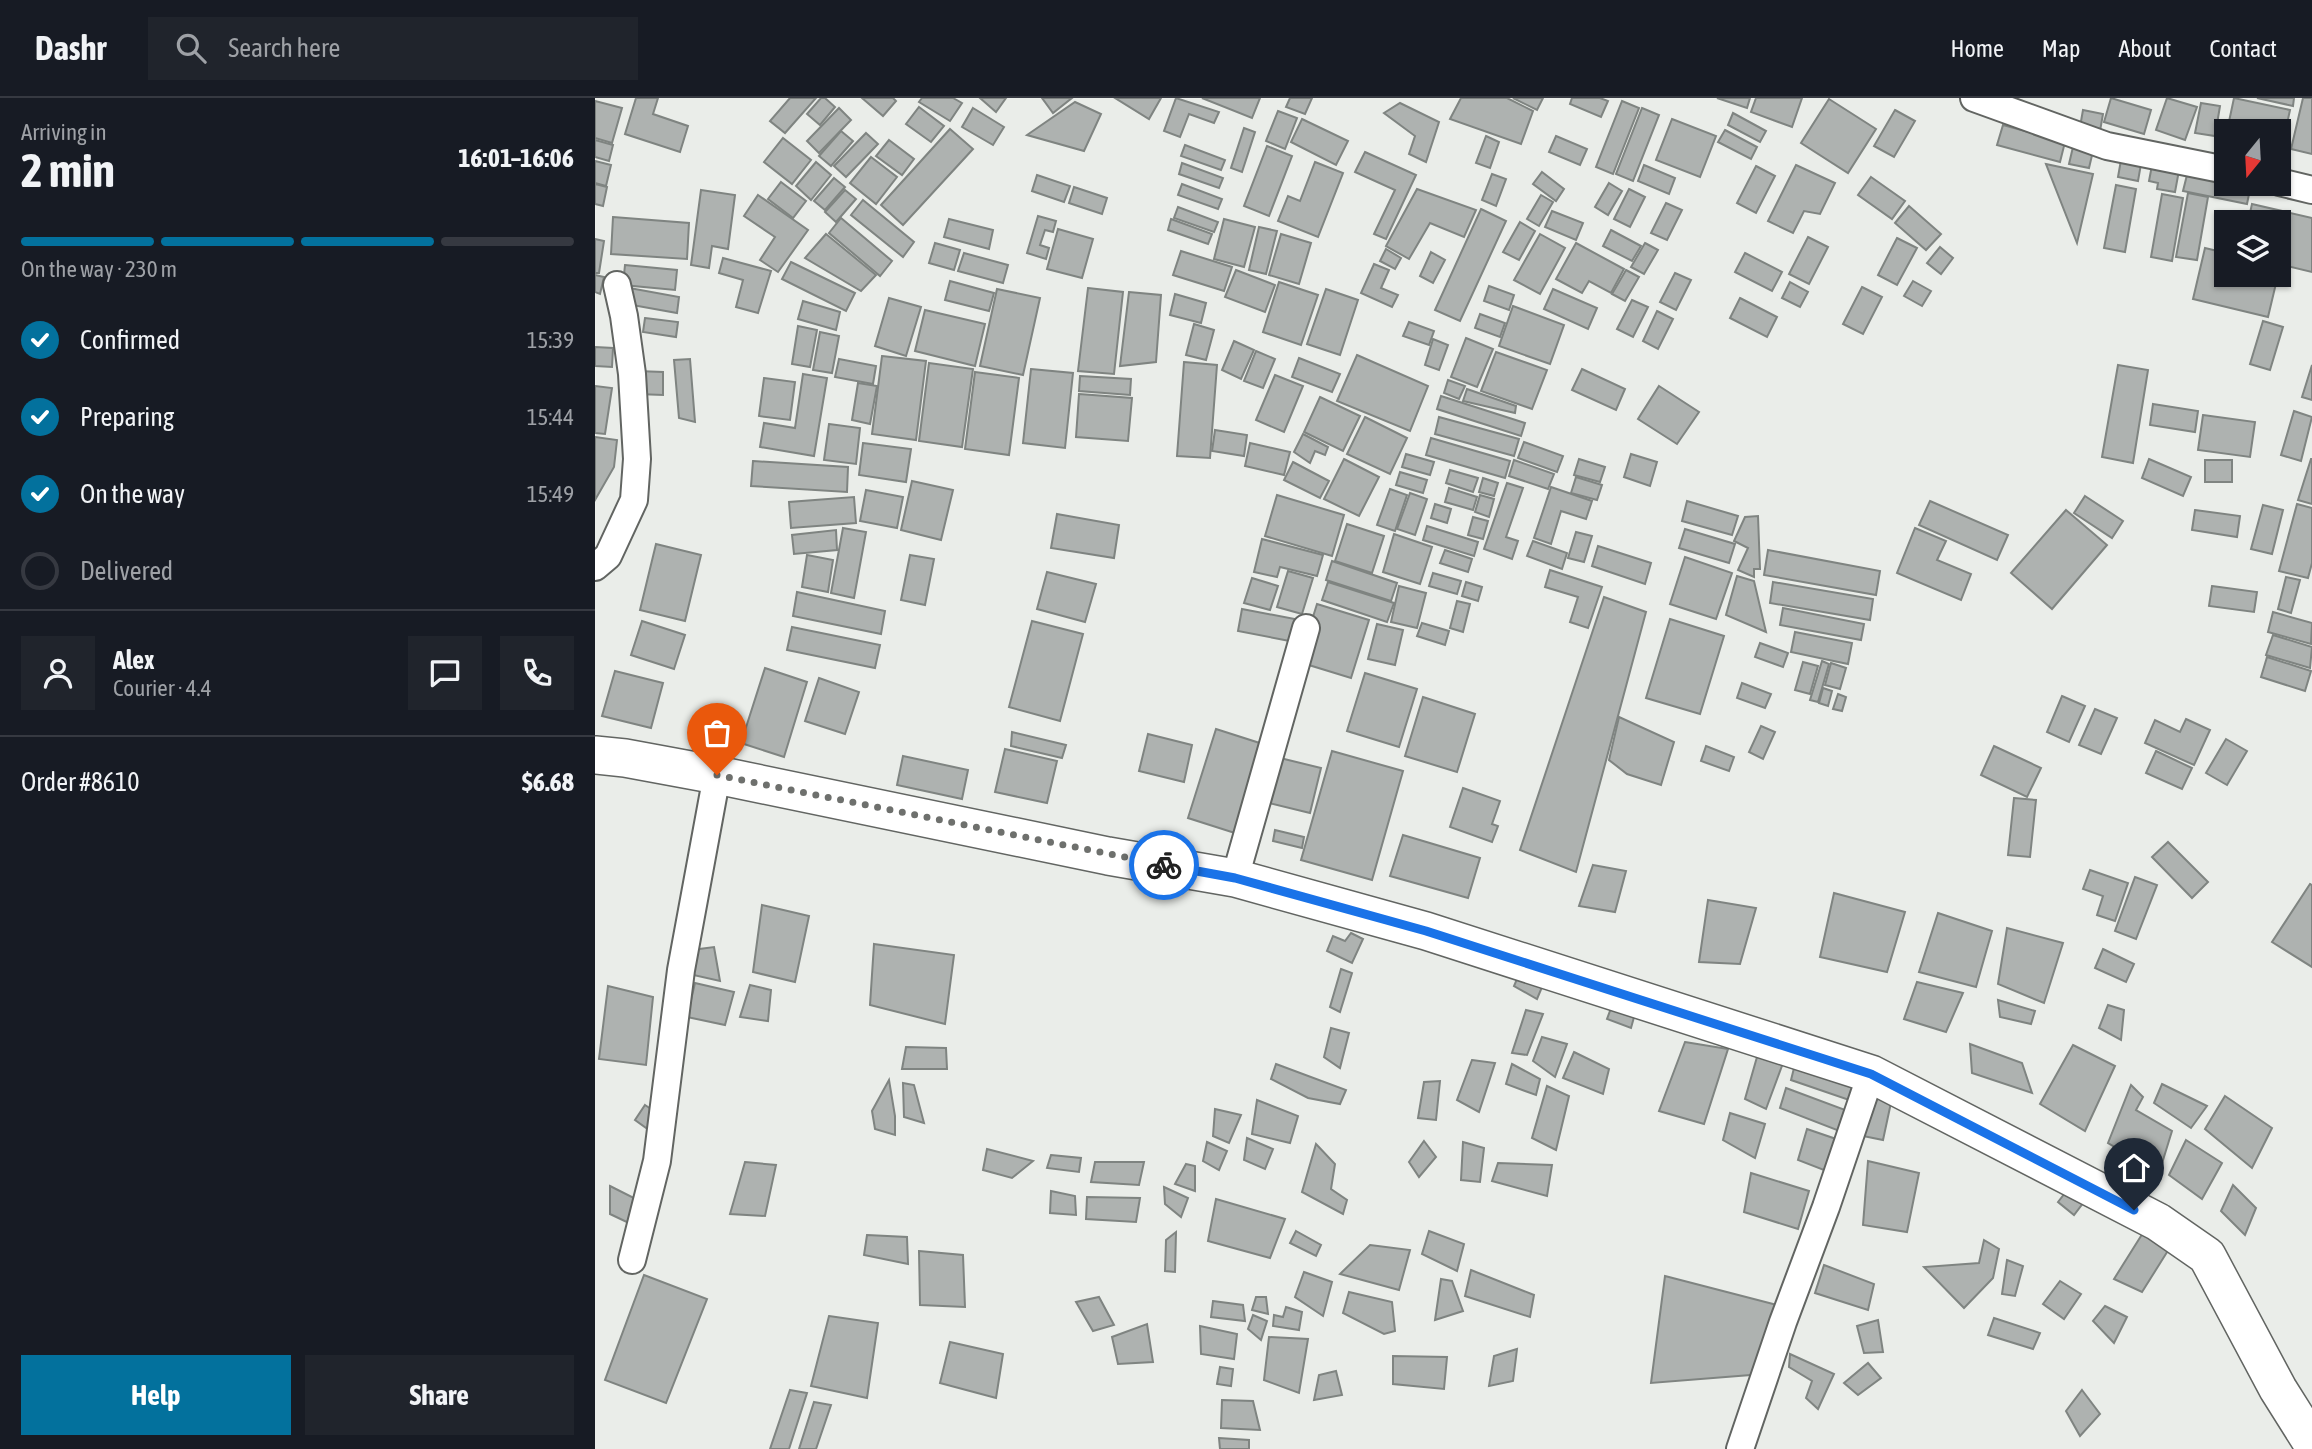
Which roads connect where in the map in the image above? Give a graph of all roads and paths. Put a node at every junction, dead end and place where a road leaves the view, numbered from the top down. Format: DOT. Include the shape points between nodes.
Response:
graph roads {
  1 [pos="1974,98"];
  2 [pos="2214,168"];
  3 [pos="2291,185"];
  4 [pos="2312,190"];
  5 [pos="617,285"];
  6 [pos="595,567"];
  7 [pos="1306,628"];
  8 [pos="595,755"];
  9 [pos="717,775"];
  10 [pos="1235,878"];
  11 [pos="1871,1074"];
  12 [pos="632,1260"];
  13 [pos="2312,1443"];
  14 [pos="1740,1449"];
  1 -- 2 [label="street" via="2107,146"];
  3 -- 4 [label="street"];
  5 -- 6 [label="street" via="632,374 634,500 608,556"];
  7 -- 10 [label="street"];
  8 -- 9 [label="main road"];
  9 -- 10 [label="main road"];
  9 -- 12 [label="street" via="681,970 657,1161"];
  10 -- 11 [label="main road" via="1426,931"];
  11 -- 13 [label="main road" via="2158,1222 2207,1256"];
  11 -- 14 [label="street"];
}
